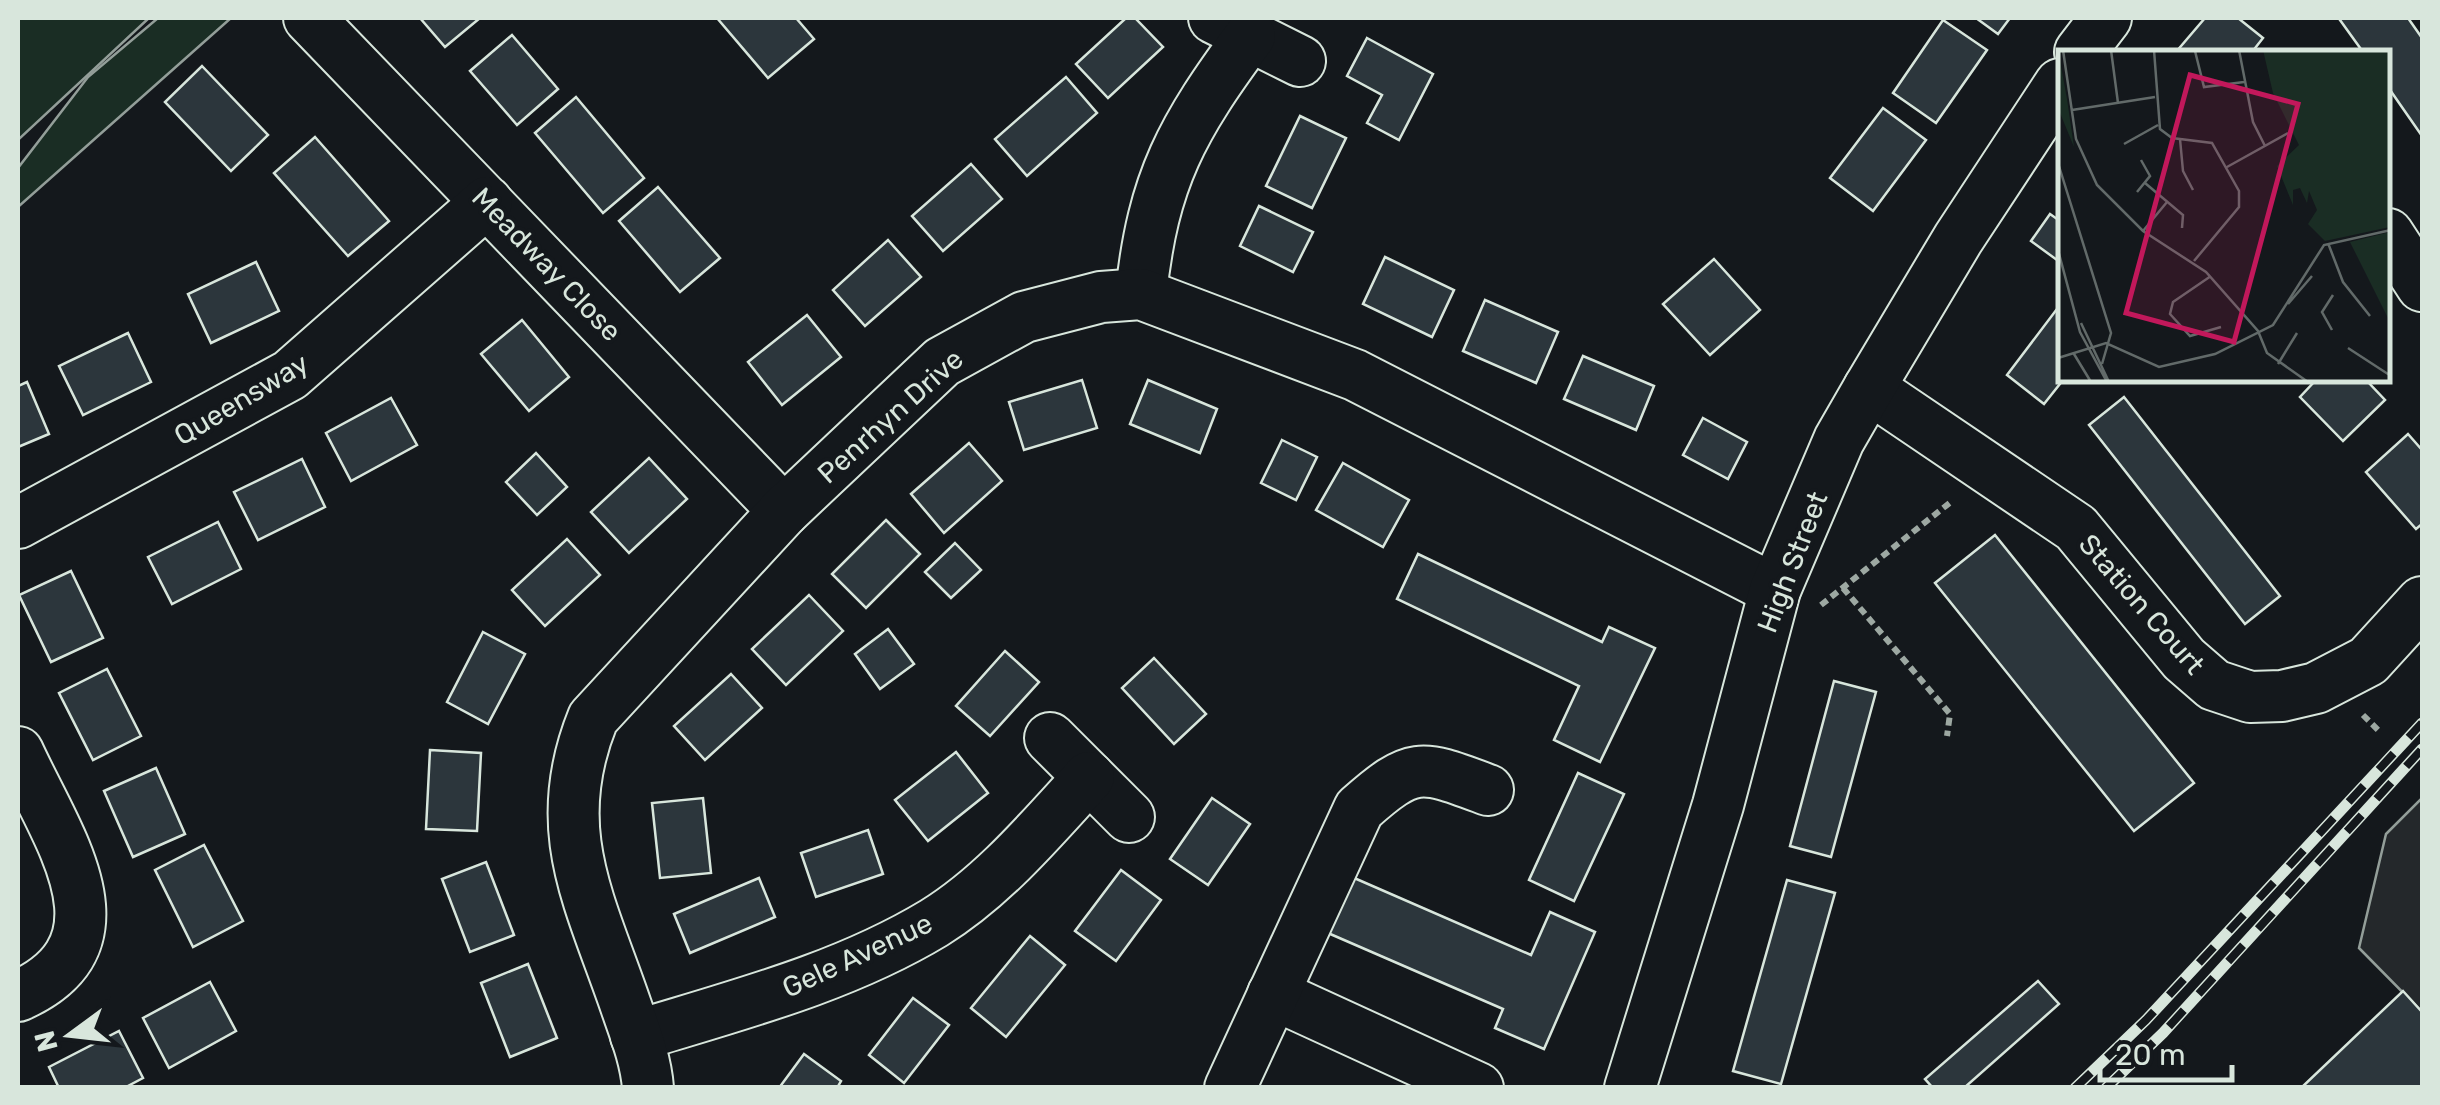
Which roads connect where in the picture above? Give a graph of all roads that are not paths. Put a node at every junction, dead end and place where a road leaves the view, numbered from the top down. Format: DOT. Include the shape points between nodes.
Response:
graph roads {
  1 [pos="309,18"];
  2 [pos="2106,18"];
  3 [pos="1232,27"];
  4 [pos="2082,50"];
  5 [pos="1300,61"];
  6 [pos="2058,87"];
  7 [pos="487,202"];
  8 [pos="2390,237"];
  9 [pos="2422,286"];
  10 [pos="1141,294"];
  11 [pos="1869,388"];
  12 [pos="784,511"];
  13 [pos="18,523"];
  14 [pos="1795,600"];
  15 [pos="2422,602"];
  16 [pos="1050,738"];
  17 [pos="18,752"];
  18 [pos="1089,777"];
  19 [pos="1488,790"];
  20 [pos="1129,817"];
  21 [pos="1273,994"];
  22 [pos="18,996"];
  23 [pos="636,1036"];
  24 [pos="648,1088"];
  25 [pos="1230,1088"];
  26 [pos="1478,1088"];
  27 [pos="1630,1088"];
  1 -- 7 [label="street, Meadway Close"];
  2 -- 4 [label="street"];
  3 -- 5 [label="street"];
  3 -- 10 [label="street" via="1170,161 1148,227"];
  6 -- 11 [label="street, High Street"];
  7 -- 12 [label="street, Meadway Close"];
  7 -- 13 [label="street, Queensway" via="290,376"];
  8 -- 9 [label="street"];
  10 -- 12 [label="street, Penrhyn Drive" via="1062,306 987,334 942,362"];
  10 -- 14 [label="street, Penrhyn Drive" via="1354,375"];
  11 -- 14 [label="street, High Street" via="1840,440"];
  11 -- 15 [label="street, Station Court" via="2076,528 2214,686 2250,697 2282,696 2342,676 2368,660"];
  12 -- 23 [label="street, Penrhyn Drive" via="622,683 593,718 578,756 573,843"];
  14 -- 27 [label="street, High Street" via="1718,805"];
  16 -- 18 [label="street"];
  17 -- 22 [label="street" via="80,896 81,936 61,969"];
  18 -- 20 [label="street"];
  18 -- 23 [label="street, Gele Avenue" via="1020,852 935,922 808,983"];
  19 -- 21 [label="street" via="1436,770 1395,776 1358,808"];
  21 -- 25 [label="street"];
  21 -- 26 [label="street"];
  23 -- 24 [label="street, Penrhyn Drive"];
}
